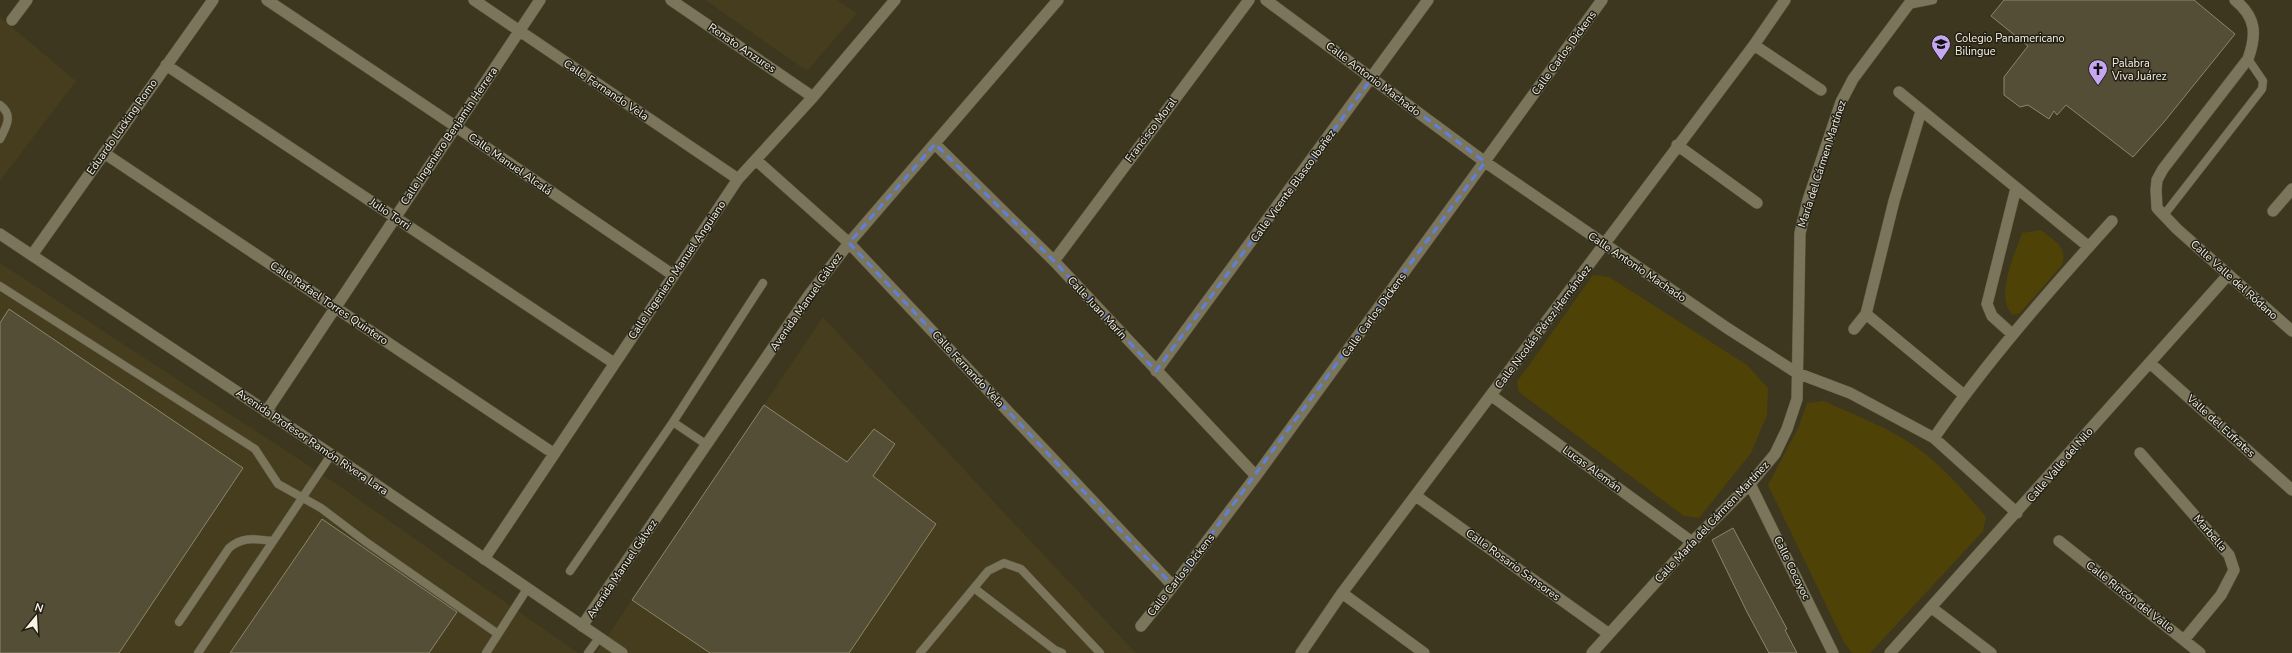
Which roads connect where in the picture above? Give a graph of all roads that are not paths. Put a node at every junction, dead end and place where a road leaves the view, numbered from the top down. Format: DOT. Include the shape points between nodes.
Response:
graph roads {
  1 [pos="27,0"];
  2 [pos="213,0"];
  3 [pos="267,0"];
  4 [pos="474,0"];
  5 [pos="540,0"];
  6 [pos="671,0"];
  7 [pos="895,0"];
  8 [pos="1058,0"];
  9 [pos="1249,0"];
  10 [pos="1266,0"];
  11 [pos="1428,0"];
  12 [pos="1602,0"];
  13 [pos="1785,0"];
  14 [pos="1933,0"];
  15 [pos="2235,0"];
  16 [pos="1910,3"];
  17 [pos="12,20"];
  18 [pos="519,30"];
  19 [pos="1754,45"];
  20 [pos="2248,59"];
  21 [pos="166,65"];
  22 [pos="1372,78"];
  23 [pos="1821,90"];
  24 [pos="1899,92"];
  25 [pos="813,97"];
  26 [pos="0,105"];
  27 [pos="1921,111"];
  28 [pos="455,126"];
  29 [pos="0,139"];
  30 [pos="935,144"];
  31 [pos="1677,145"];
  32 [pos="104,152"];
  33 [pos="756,160"];
  34 [pos="1485,162"];
  35 [pos="738,179"];
  36 [pos="2016,188"];
  37 [pos="2292,189"];
  38 [pos="1757,203"];
  39 [pos="2273,211"];
  40 [pos="2164,215"];
  41 [pos="395,217"];
  42 [pos="2112,221"];
  43 [pos="0,234"];
  44 [pos="849,242"];
  45 [pos="1604,245"];
  46 [pos="2089,247"];
  47 [pos="32,255"];
  48 [pos="1054,261"];
  49 [pos="673,275"];
  50 [pos="2228,275"];
  51 [pos="763,283"];
  52 [pos="0,286"];
  53 [pos="334,307"];
  54 [pos="1866,314"];
  55 [pos="1854,329"];
  56 [pos="2292,331"];
  57 [pos="2012,334"];
  58 [pos="614,363"];
  59 [pos="2150,363"];
  60 [pos="1156,371"];
  61 [pos="1797,373"];
  62 [pos="1964,395"];
  63 [pos="1492,396"];
  64 [pos="266,412"];
  65 [pos="673,422"];
  66 [pos="1934,438"];
  67 [pos="707,445"];
  68 [pos="553,453"];
  69 [pos="2140,453"];
  70 [pos="331,455"];
  71 [pos="1256,476"];
  72 [pos="1750,484"];
  73 [pos="2292,490"];
  74 [pos="1416,496"];
  75 [pos="302,497"];
  76 [pos="2017,513"];
  77 [pos="272,541"];
  78 [pos="1692,542"];
  79 [pos="2059,542"];
  80 [pos="484,559"];
  81 [pos="570,571"];
  82 [pos="1174,586"];
  83 [pos="974,588"];
  84 [pos="527,589"];
  85 [pos="1342,593"];
  86 [pos="1932,608"];
  87 [pos="179,622"];
  88 [pos="582,626"];
  89 [pos="1141,626"];
  90 [pos="498,634"];
  91 [pos="1609,634"];
  92 [pos="599,638"];
  93 [pos="2184,640"];
  94 [pos="1095,652"];
  95 [pos="198,653"];
  96 [pos="486,653"];
  97 [pos="588,653"];
  98 [pos="622,653"];
  99 [pos="920,653"];
  100 [pos="1062,653"];
  101 [pos="1300,653"];
  102 [pos="1424,653"];
  103 [pos="1592,653"];
  104 [pos="1833,653"];
  105 [pos="1890,653"];
  106 [pos="1991,653"];
  107 [pos="2200,653"];
  1 -- 17 [label="street"];
  2 -- 21 [label="street, Eduardo Lucking Romo"];
  3 -- 28 [label="street, Calle Manuel Alcalá"];
  4 -- 18 [label="street, Calle Fernando Vela"];
  5 -- 18 [label="street, Calle Ingeniero Benjamin Herrera"];
  6 -- 25 [label="street, Renato Anzures"];
  7 -- 25 [label="street, Calle Ingeniero Manuel Anguiano"];
  8 -- 30 [label="street, Avenida Manuel Gálvez"];
  9 -- 48 [label="street, Francisco Moral"];
  10 -- 22 [label="street, Calle Antonio Machado"];
  11 -- 22 [label="street, Calle Vicente Blasco Ibañez"];
  12 -- 34 [label="street, Calle Carlos Dickens"];
  13 -- 19 [label="street, Calle Nicolás Pérez Hernández"];
  14 -- 16 [label="lane"];
  15 -- 20 [label="street" via="2245,8 2253,24 2254,41"];
  16 -- 61 [label="street, María del Cármen Martínez" via="1853,79 1841,102 1808,200 1800,233"];
  18 -- 28 [label="street, Calle Ingeniero Benjamin Herrera"];
  18 -- 35 [label="street, Calle Fernando Vela"];
  19 -- 23 [label="street"];
  19 -- 31 [label="street, Calle Nicolás Pérez Hernández"];
  20 -- 40 [label="street, Calle Valle del Ródano" via="2157,180 2155,198 2157,208"];
  20 -- 40 [label="lane" via="2263,82 2262,89"];
  21 -- 32 [label="street, Eduardo Lucking Romo"];
  21 -- 41 [label="street, Julio Torri"];
  22 -- 34 [label="street, Calle Antonio Machado"];
  22 -- 60 [label="street, Calle Vicente Blasco Ibañez"];
  24 -- 27 [label="street"];
  25 -- 33 [label="street, Calle Ingeniero Manuel Anguiano"];
  26 -- 29 [label="lane" via="8,117 8,126"];
  27 -- 36 [label="street"];
  27 -- 54 [label="street" via="1894,201"];
  28 -- 41 [label="street, Calle Ingeniero Benjamin Herrera"];
  28 -- 49 [label="street, Calle Manuel Alcalá"];
  30 -- 44 [label="street, Avenida Manuel Gálvez"];
  30 -- 48 [label="street, Calle Juan Marín"];
  31 -- 38 [label="street"];
  31 -- 45 [label="street, Calle Nicolás Pérez Hernández"];
  32 -- 47 [label="street, Eduardo Lucking Romo"];
  32 -- 53 [label="street, Calle Rafael Torres Quintero"];
  33 -- 35 [label="street, Calle Ingeniero Manuel Anguiano"];
  33 -- 44 [label="street, Calle Fernando Vela"];
  34 -- 45 [label="street, Calle Antonio Machado"];
  34 -- 71 [label="street, Calle Carlos Dickens"];
  35 -- 49 [label="street, Calle Ingeniero Manuel Anguiano"];
  36 -- 46 [label="street"];
  36 -- 57 [label="street" via="1987,304 1992,316"];
  37 -- 39 [label="street"];
  40 -- 50 [label="street, Calle Valle del Ródano"];
  41 -- 53 [label="street, Calle Ingeniero Benjamin Herrera"];
  41 -- 58 [label="street, Julio Torri"];
  42 -- 46 [label="street"];
  43 -- 47 [label="street, Avenida Profesor Ramón Rivera Lara"];
  44 -- 67 [label="street, Avenida Manuel Gálvez" via="809,295"];
  44 -- 82 [label="street, Calle Fernando Vela"];
  45 -- 61 [label="street, Calle Antonio Machado"];
  45 -- 63 [label="street, Calle Nicolás Pérez Hernández"];
  46 -- 57 [label="street"];
  47 -- 64 [label="street, Avenida Profesor Ramón Rivera Lara"];
  48 -- 60 [label="street, Calle Juan Marín"];
  49 -- 58 [label="street, Calle Ingeniero Manuel Anguiano"];
  50 -- 56 [label="street, Calle Valle del Ródano"];
  50 -- 59 [label="street, Calle Valle del Nilo"];
  51 -- 65 [label="lane"];
  52 -- 75 [label="lane" via="255,449 273,479 286,490"];
  53 -- 64 [label="street, Calle Ingeniero Benjamin Herrera"];
  53 -- 68 [label="street, Calle Rafael Torres Quintero"];
  54 -- 55 [label="street"];
  54 -- 62 [label="street"];
  57 -- 62 [label="street"];
  58 -- 68 [label="street, Calle Ingeniero Manuel Anguiano"];
  59 -- 73 [label="street, Valle del Eufrates"];
  59 -- 76 [label="street, Calle Valle del Nilo"];
  60 -- 71 [label="street, Calle Juan Marín"];
  61 -- 66 [label="street, Calle Antonio Machado" via="1850,393"];
  61 -- 72 [label="street, Calle María del Cármen Martínez" via="1797,399 1787,429 1775,454"];
  62 -- 66 [label="street"];
  63 -- 74 [label="street, Calle Nicolás Pérez Hernández"];
  63 -- 78 [label="street, Lucas Alemán"];
  64 -- 70 [label="street, Avenida Profesor Ramón Rivera Lara"];
  65 -- 67 [label="lane"];
  65 -- 81 [label="lane"];
  66 -- 76 [label="street, Calle Antonio Machado"];
  67 -- 88 [label="street, Avenida Manuel Gálvez"];
  68 -- 80 [label="street, Calle Ingeniero Manuel Anguiano"];
  69 -- 93 [label="street, Marbella" via="2229,555 2234,570 2222,595"];
  70 -- 75 [label="lane"];
  70 -- 80 [label="street, Avenida Profesor Ramón Rivera Lara"];
  71 -- 82 [label="street, Calle Carlos Dickens"];
  72 -- 78 [label="street, Calle María del Cármen Martínez"];
  72 -- 104 [label="street, Calle Cocoyoc"];
  74 -- 85 [label="street, Calle Nicolás Pérez Hernández"];
  74 -- 91 [label="street, Calle Rosario Sansores"];
  75 -- 77 [label="lane"];
  75 -- 90 [label="lane"];
  76 -- 86 [label="street, Calle Valle del Nilo"];
  77 -- 87 [label="lane" via="251,538 237,540"];
  77 -- 95 [label="lane"];
  78 -- 91 [label="street, Calle María del Cármen Martínez"];
  79 -- 93 [label="street, Calle Rincón del Valle"];
  80 -- 84 [label="street, Avenida Profesor Ramón Rivera Lara"];
  82 -- 89 [label="street, Calle Carlos Dickens"];
  83 -- 94 [label="lane" via="996,565 1012,564 1021,569"];
  83 -- 99 [label="lane"];
  83 -- 100 [label="lane"];
  84 -- 88 [label="street, Avenida Profesor Ramón Rivera Lara"];
  84 -- 90 [label="lane"];
  85 -- 101 [label="street, Calle Nicolás Pérez Hernández"];
  85 -- 102 [label="street"];
  86 -- 105 [label="street, Calle Valle del Nilo"];
  86 -- 106 [label="street"];
  88 -- 92 [label="street, Avenida Profesor Ramón Rivera Lara"];
  90 -- 96 [label="lane"];
  91 -- 103 [label="street, Calle María del Cármen Martínez"];
  92 -- 97 [label="lane"];
  92 -- 98 [label="street, Avenida Profesor Ramón Rivera Lara"];
  93 -- 107 [label="street, Calle Rincón del Valle"];
}
